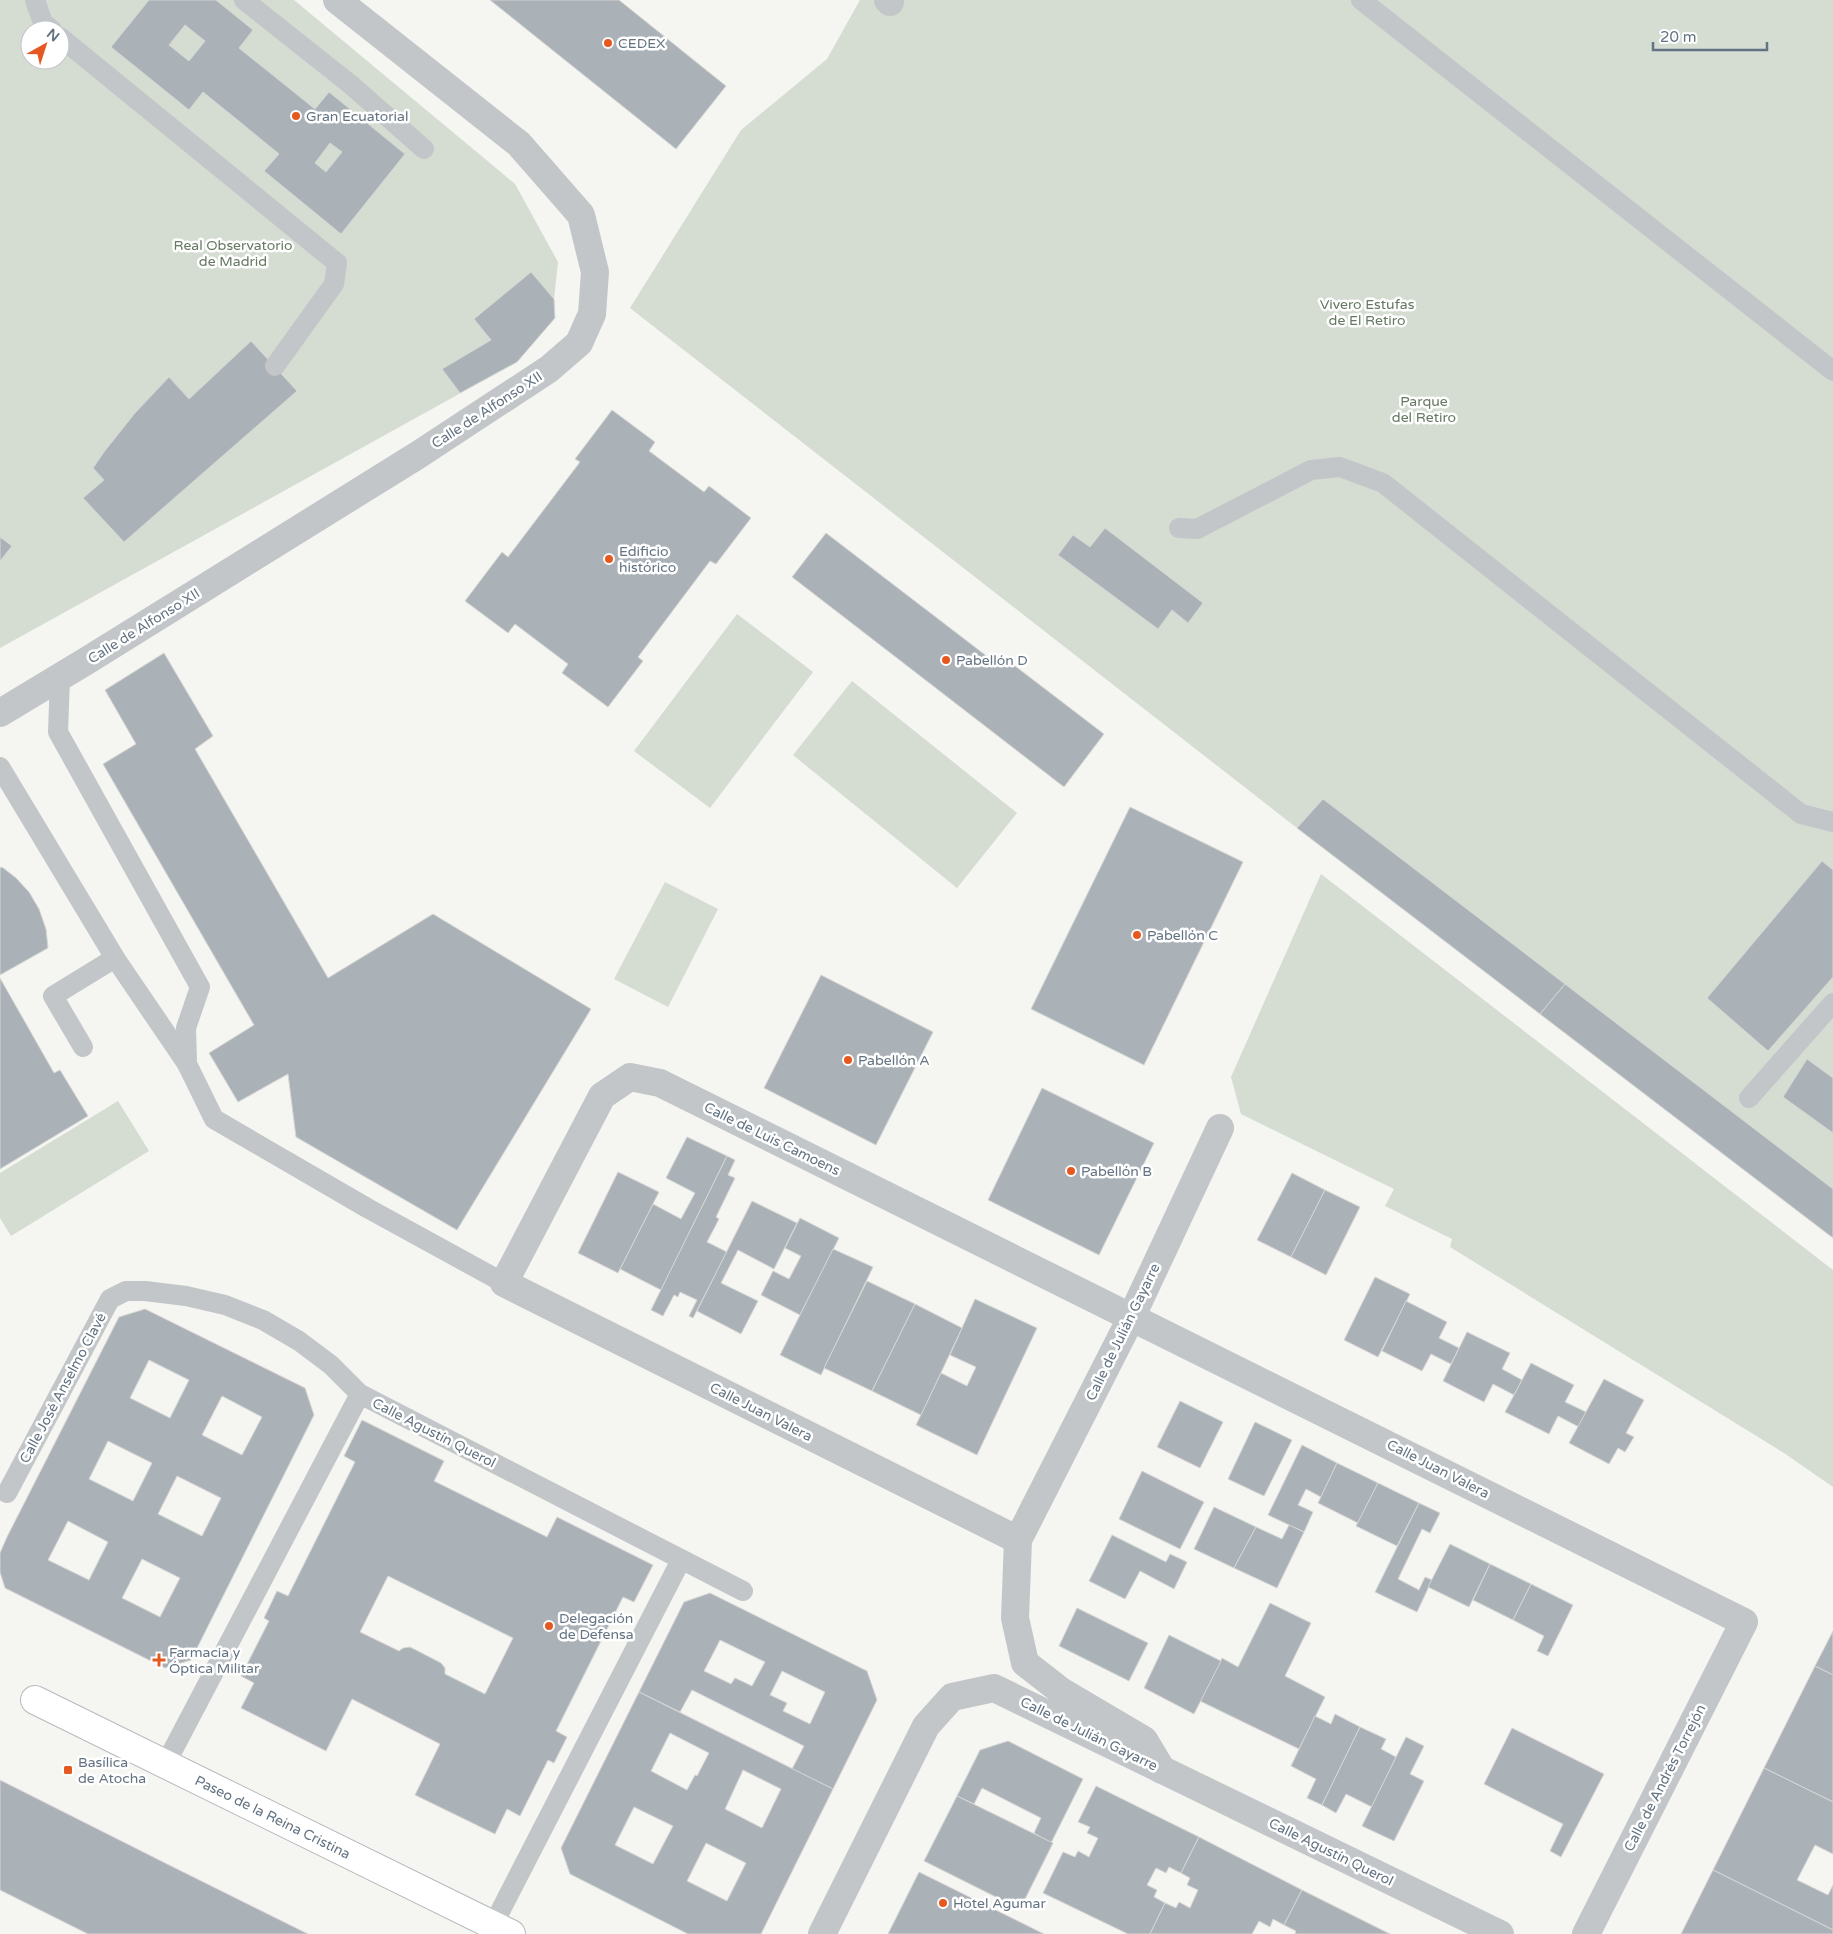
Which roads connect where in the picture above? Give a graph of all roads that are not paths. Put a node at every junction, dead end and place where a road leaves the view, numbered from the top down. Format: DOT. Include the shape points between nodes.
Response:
graph roads {
  1 [pos="35,0"];
  2 [pos="244,0"];
  3 [pos="337,0"];
  4 [pos="1361,0"];
  5 [pos="42,20"];
  6 [pos="70,45"];
  7 [pos="424,149"];
  8 [pos="276,366"];
  9 [pos="1833,371"];
  10 [pos="1179,528"];
  11 [pos="60,678"];
  12 [pos="0,713"];
  13 [pos="0,766"];
  14 [pos="1833,822"];
  15 [pos="115,958"];
  16 [pos="1833,1003"];
  17 [pos="83,1047"];
  18 [pos="187,1064"];
  19 [pos="1749,1098"];
  20 [pos="1220,1128"];
  21 [pos="504,1283"];
  22 [pos="126,1291"];
  23 [pos="1131,1318"];
  24 [pos="360,1394"];
  25 [pos="7,1493"];
  26 [pos="1018,1540"];
  27 [pos="681,1560"];
  28 [pos="743,1591"];
  29 [pos="1744,1622"];
  30 [pos="35,1700"];
  31 [pos="164,1765"];
  32 [pos="1162,1770"];
  33 [pos="502,1930"];
  34 [pos="822,1934"];
  35 [pos="1500,1934"];
  36 [pos="1586,1934"];
  1 -- 5 [label="lane"];
  2 -- 7 [label="lane" via="350,84"];
  3 -- 11 [label="street, Calle de Alfonso XII" via="519,144 581,216 595,272 592,314 579,342 549,369 418,456"];
  4 -- 9 [label="lane"];
  6 -- 8 [label="lane" via="337,263 334,284"];
  10 -- 14 [label="lane" via="1197,529 1311,470 1340,467 1383,483 1802,814"];
  11 -- 12 [label="street, Calle de Alfonso XII"];
  11 -- 18 [label="lane" via="58,732 200,987 186,1028"];
  13 -- 15 [label="lane"];
  15 -- 17 [label="lane" via="53,996"];
  15 -- 18 [label="lane"];
  16 -- 19 [label="lane"];
  18 -- 21 [label="lane" via="214,1119"];
  20 -- 23 [label="street, Calle de Julián Gayarre"];
  21 -- 23 [label="street, Calle de Luis Camoens" via="602,1096 630,1077 660,1083"];
  21 -- 26 [label="street, Calle Juan Valera"];
  22 -- 24 [label="lane, Calle Agustín Querol" via="186,1296 225,1305 263,1320 331,1365"];
  22 -- 25 [label="lane, Calle José Anselmo Clavé" via="110,1299"];
  23 -- 26 [label="street, Calle de Julián Gayarre"];
  23 -- 29 [label="street, Calle Juan Valera"];
  24 -- 27 [label="lane, Calle Agustín Querol"];
  24 -- 31 [label="lane"];
  26 -- 32 [label="street, Calle de Julián Gayarre" via="1015,1618 1025,1663 1061,1692 1144,1740"];
  27 -- 28 [label="lane, Calle Agustín Querol"];
  27 -- 33 [label="lane"];
  29 -- 36 [label="street, Calle de Andrés Torrejón"];
  30 -- 31 [label="main road, Paseo de la Reina Cristina"];
  31 -- 33 [label="main road, Paseo de la Reina Cristina"];
  32 -- 34 [label="street, Calle de Julián Gayarre" via="994,1688 952,1697 926,1726"];
  32 -- 35 [label="street, Calle Agustín Querol"];
}
